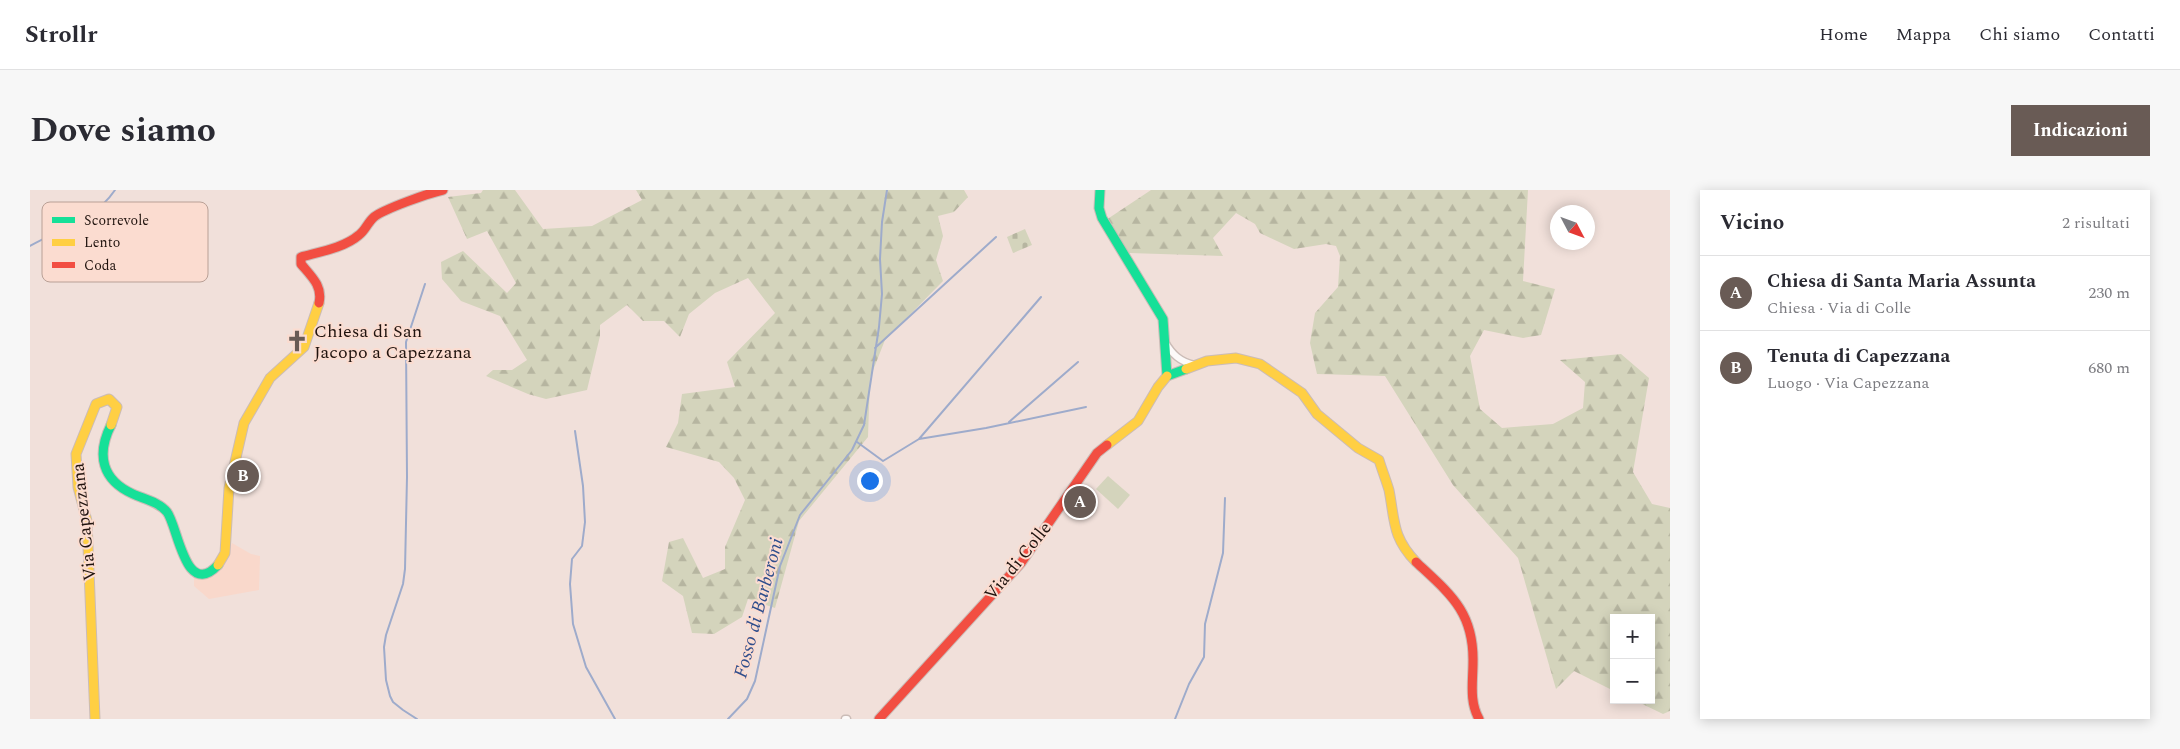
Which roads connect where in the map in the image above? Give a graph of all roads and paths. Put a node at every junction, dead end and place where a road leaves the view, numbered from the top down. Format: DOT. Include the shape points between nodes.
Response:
graph roads {
  1 [pos="443,190"];
  2 [pos="1100,190"];
  3 [pos="1164,341"];
  4 [pos="1196,366"];
  5 [pos="1167,376"];
  6 [pos="95,719"];
  7 [pos="879,719"];
  8 [pos="1479,719"];
  1 -- 6 [label="street, Via Capezzana" via="374,217 353,239 301,257 301,264 318,283 321,295 304,347 270,378 244,423 229,488 224,553 213,571 200,573 189,566 166,512 160,506 130,494 109,476 104,466 104,448 117,407 109,398 96,404 76,454 78,487 87,521"];
  2 -- 3 [label="street" via="1102,218 1163,319"];
  3 -- 4 [label="street" via="1176,357"];
  3 -- 5 [label="street"];
  4 -- 5 [label="street"];
  4 -- 8 [label="street" via="1236,358 1260,364 1302,392 1317,414 1358,448 1379,460 1400,543 1449,590 1463,613 1472,646 1474,709"];
  5 -- 7 [label="street, Via di Colle" via="1138,421 1097,453 1021,563"];
}
